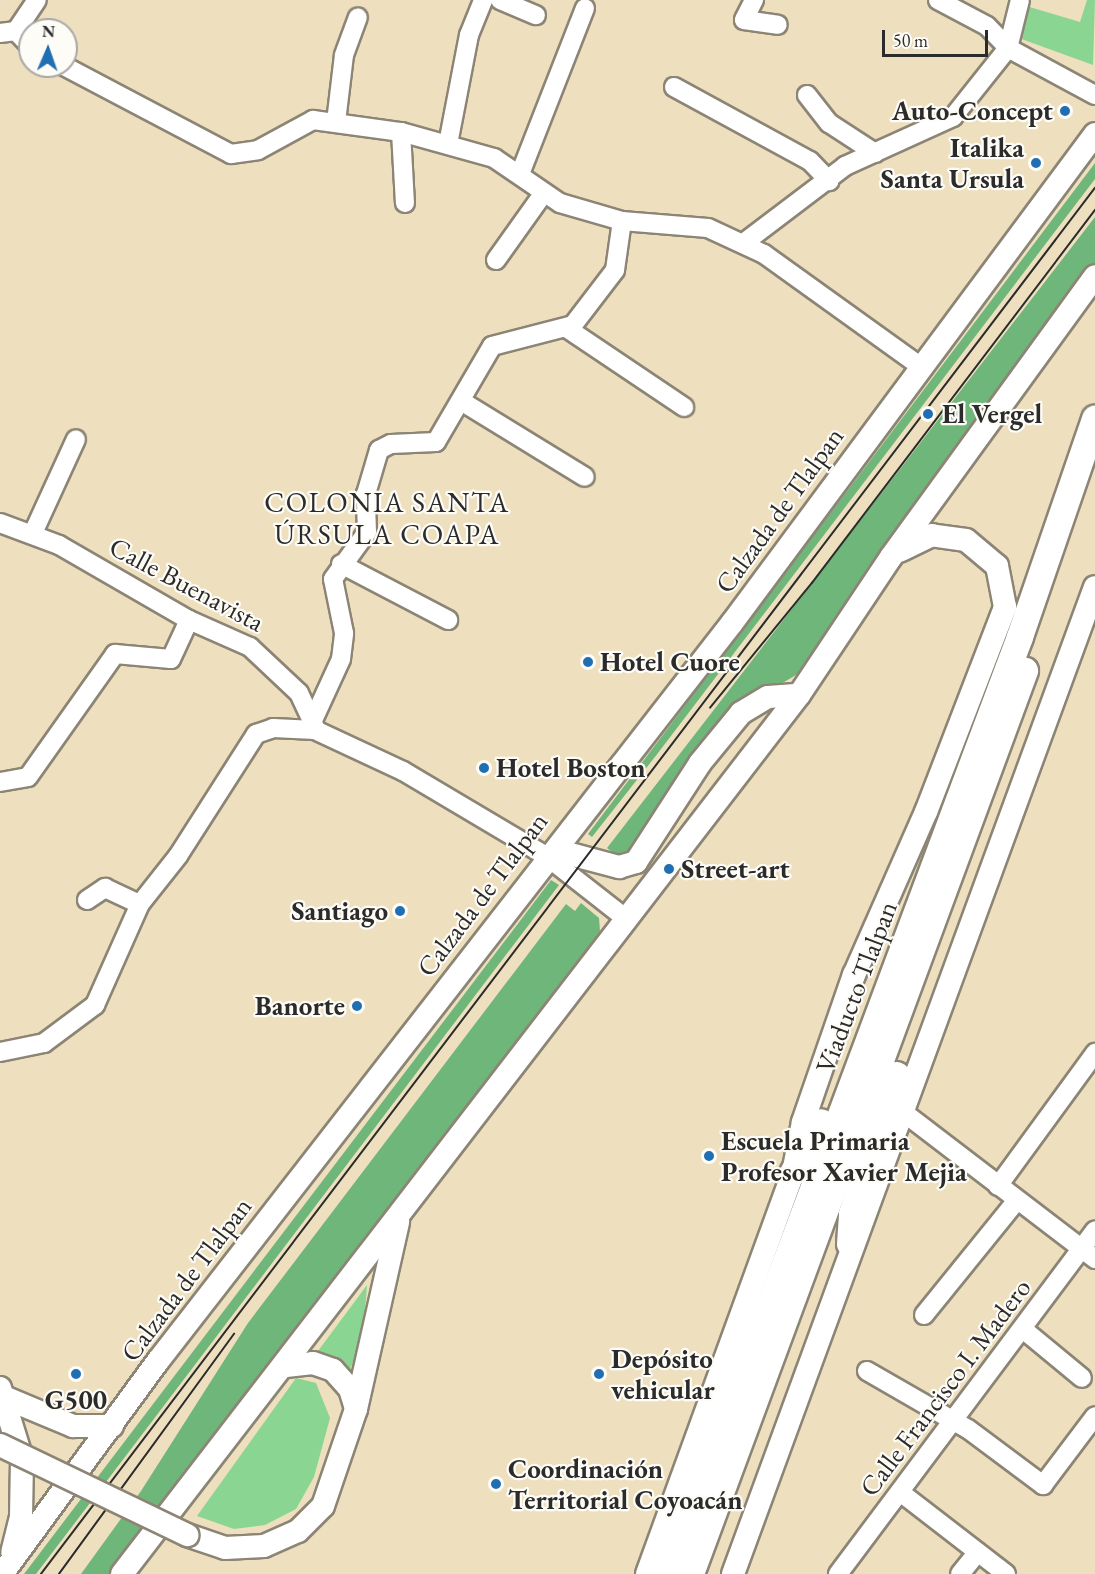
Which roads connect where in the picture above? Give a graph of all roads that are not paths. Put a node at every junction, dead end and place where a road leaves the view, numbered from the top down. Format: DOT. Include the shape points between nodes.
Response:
graph roads {
  1 [pos="37,0"];
  2 [pos="483,0"];
  3 [pos="500,0"];
  4 [pos="754,0"];
  5 [pos="938,0"];
  6 [pos="1020,0"];
  7 [pos="585,8"];
  8 [pos="537,15"];
  9 [pos="357,16"];
  10 [pos="778,25"];
  11 [pos="8,32"];
  12 [pos="1008,48"];
  13 [pos="78,73"];
  14 [pos="674,87"];
  15 [pos="807,95"];
  16 [pos="1095,95"];
  17 [pos="336,122"];
  18 [pos="401,132"];
  19 [pos="1095,134"];
  20 [pos="448,144"];
  21 [pos="874,153"];
  22 [pos="519,174"];
  23 [pos="829,181"];
  24 [pos="543,194"];
  25 [pos="405,203"];
  26 [pos="622,221"];
  27 [pos="745,242"];
  28 [pos="496,260"];
  29 [pos="1095,276"];
  30 [pos="568,329"];
  31 [pos="920,366"];
  32 [pos="461,401"];
  33 [pos="684,408"];
  34 [pos="1095,419"];
  35 [pos="76,439"];
  36 [pos="585,477"];
  37 [pos="1095,477"];
  38 [pos="0,523"];
  39 [pos="33,533"];
  40 [pos="891,557"];
  41 [pos="341,564"];
  42 [pos="1095,587"];
  43 [pos="189,620"];
  44 [pos="448,620"];
  45 [pos="799,695"];
  46 [pos="315,724"];
  47 [pos="0,782"];
  48 [pos="546,856"];
  49 [pos="87,900"];
  50 [pos="140,904"];
  51 [pos="625,918"];
  52 [pos="933,928"];
  53 [pos="890,980"];
  54 [pos="1,1049"];
  55 [pos="1095,1053"];
  56 [pos="903,1112"];
  57 [pos="793,1173"];
  58 [pos="998,1186"];
  59 [pos="1017,1200"];
  60 [pos="398,1217"];
  61 [pos="1095,1231"];
  62 [pos="850,1244"];
  63 [pos="1088,1254"];
  64 [pos="924,1316"];
  65 [pos="1024,1330"];
  66 [pos="286,1366"];
  67 [pos="867,1371"];
  68 [pos="1082,1378"];
  69 [pos="3,1393"];
  70 [pos="356,1409"];
  71 [pos="1095,1416"];
  72 [pos="955,1422"];
  73 [pos="112,1426"];
  74 [pos="0,1445"];
  75 [pos="900,1492"];
  76 [pos="978,1552"];
  77 [pos="4,1571"];
  78 [pos="122,1574"];
  79 [pos="647,1574"];
  80 [pos="669,1574"];
  81 [pos="691,1574"];
  82 [pos="733,1574"];
  83 [pos="837,1574"];
  84 [pos="960,1574"];
  85 [pos="1006,1574"];
  1 -- 11 [label="street"];
  2 -- 20 [label="street" via="469,35"];
  3 -- 8 [label="street"];
  4 -- 10 [label="street" via="744,20"];
  5 -- 12 [label="street" via="987,26"];
  6 -- 12 [label="street"];
  7 -- 22 [label="street"];
  9 -- 17 [label="street" via="344,55"];
  12 -- 16 [label="street"];
  12 -- 21 [label="street" via="953,117"];
  13 -- 17 [label="street" via="231,154 258,150 302,123"];
  14 -- 23 [label="street" via="810,161"];
  15 -- 21 [label="street" via="829,123"];
  17 -- 18 [label="street"];
  18 -- 20 [label="street"];
  18 -- 25 [label="street"];
  19 -- 31 [label="main road, Calzada de Tlalpan"];
  20 -- 22 [label="street" via="494,158"];
  21 -- 23 [label="street" via="845,165"];
  22 -- 24 [label="street"];
  23 -- 27 [label="street"];
  24 -- 26 [label="street"];
  24 -- 28 [label="street"];
  26 -- 27 [label="street" via="692,223"];
  26 -- 30 [label="street" via="615,270"];
  27 -- 31 [label="street"];
  29 -- 40 [label="main road"];
  30 -- 32 [label="street" via="492,346"];
  30 -- 33 [label="street"];
  31 -- 48 [label="main road, Calzada de Tlalpan" via="732,623"];
  32 -- 36 [label="street"];
  32 -- 41 [label="street" via="436,442 391,444 379,450 366,494 367,532"];
  34 -- 53 [label="highway, Viaducto Tlalpan"];
  35 -- 39 [label="street"];
  37 -- 52 [label="highway, Viaducto Tlalpan"];
  38 -- 39 [label="street, Calle Buenavista"];
  39 -- 43 [label="street, Calle Buenavista"];
  40 -- 45 [label="main road"];
  40 -- 57 [label="main road, Viaducto Tlalpan" via="932,535 966,540 997,566 1005,607 939,780 854,975 800,1132"];
  41 -- 44 [label="street"];
  41 -- 46 [label="street" via="333,579 344,633 341,659"];
  42 -- 56 [label="main road"];
  43 -- 46 [label="street, Calle Buenavista" via="249,646 269,662"];
  43 -- 47 [label="street" via="171,659 116,654 28,777"];
  45 -- 48 [label="main road" via="768,697 741,713 700,764 636,862 619,867 570,854"];
  45 -- 51 [label="main road"];
  46 -- 48 [label="street"];
  46 -- 50 [label="street" via="273,728 256,734 178,856"];
  48 -- 51 [label="street"];
  48 -- 73 [label="main road, Calzada de Tlalpan"];
  49 -- 50 [label="street" via="105,888"];
  50 -- 54 [label="street" via="95,1005 44,1043"];
  51 -- 60 [label="main road"];
  52 -- 62 [label="highway" via="932,976 878,1128 852,1214"];
  52 -- 81 [label="highway, Viaducto Tlalpan"];
  53 -- 57 [label="highway" via="861,1020 812,1143"];
  53 -- 80 [label="highway, Viaducto Tlalpan"];
  55 -- 58 [label="street"];
  56 -- 58 [label="street"];
  56 -- 62 [label="main road"];
  57 -- 79 [label="main road, Viaducto Tlalpan"];
  58 -- 59 [label="street"];
  59 -- 63 [label="street"];
  59 -- 64 [label="street"];
  60 -- 66 [label="main road"];
  60 -- 70 [label="main road"];
  61 -- 63 [label="street, Calle Francisco I. Madero"];
  62 -- 82 [label="main road"];
  63 -- 65 [label="street, Calle Francisco I. Madero"];
  65 -- 68 [label="street"];
  65 -- 72 [label="street, Calle Francisco I. Madero"];
  66 -- 70 [label="main road" via="312,1363 333,1370 350,1389"];
  66 -- 78 [label="main road"];
  67 -- 72 [label="street"];
  69 -- 73 [label="main road" via="73,1426"];
  69 -- 77 [label="main road" via="23,1480 21,1517"];
  70 -- 74 [label="main road, bridge" via="329,1497 298,1531 276,1542 239,1549 187,1535"];
  71 -- 72 [label="street" via="1043,1485"];
  72 -- 75 [label="street, Calle Francisco I. Madero"];
  73 -- 77 [label="main road, Calzada de Tlalpan"];
  75 -- 76 [label="street"];
  75 -- 83 [label="street, Calle Francisco I. Madero"];
  76 -- 84 [label="street"];
  76 -- 85 [label="street"];
}
